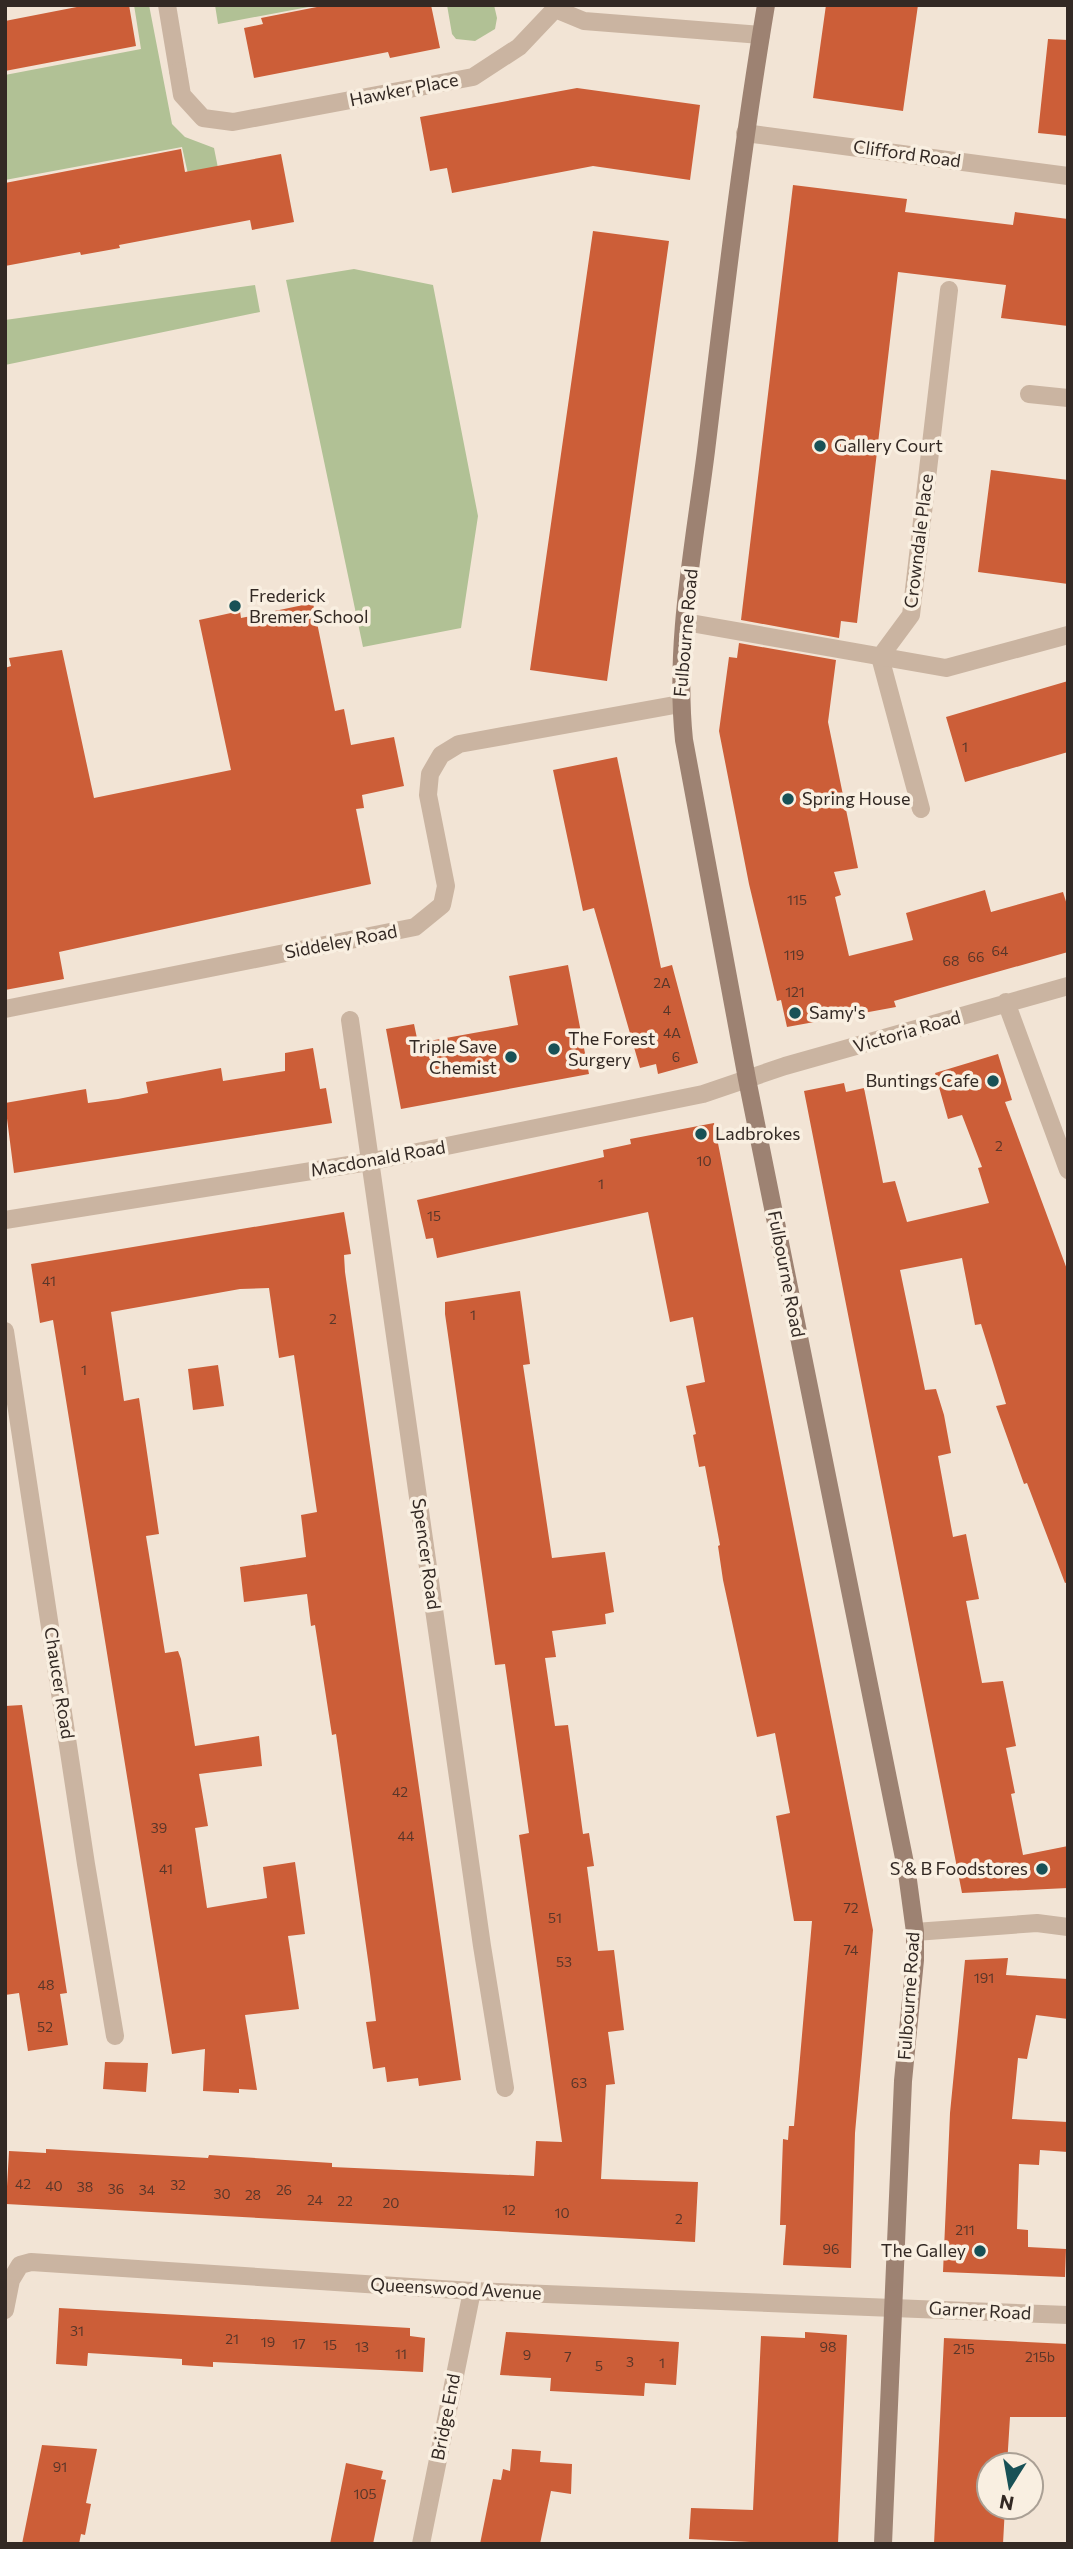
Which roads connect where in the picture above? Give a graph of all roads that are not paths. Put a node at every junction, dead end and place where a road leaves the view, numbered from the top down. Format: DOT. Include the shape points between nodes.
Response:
graph roads {
  1 [pos="167,5"];
  2 [pos="765,5"];
  3 [pos="552,7"];
  4 [pos="761,35"];
  5 [pos="745,133"];
  6 [pos="1068,176"];
  7 [pos="949,290"];
  8 [pos="1029,394"];
  9 [pos="1068,398"];
  10 [pos="685,622"];
  11 [pos="1068,635"];
  12 [pos="880,657"];
  13 [pos="680,704"];
  14 [pos="921,809"];
  15 [pos="1068,986"];
  16 [pos="1006,1002"];
  17 [pos="5,1009"];
  18 [pos="350,1020"];
  19 [pos="747,1079"];
  20 [pos="369,1162"];
  21 [pos="1068,1170"];
  22 [pos="5,1220"];
  23 [pos="5,1331"];
  24 [pos="1068,1927"];
  25 [pos="915,1932"];
  26 [pos="115,2036"];
  27 [pos="505,2088"];
  28 [pos="472,2291"];
  29 [pos="893,2307"];
  30 [pos="5,2310"];
  31 [pos="1068,2315"];
  32 [pos="421,2544"];
  33 [pos="883,2544"];
  1 -- 3 [label="street, Hawker Place" via="182,95 203,118 233,122 473,77 519,47"];
  2 -- 4 [label="main road, Fulbourne Road"];
  3 -- 4 [label="street, Hawker Place" via="584,21"];
  4 -- 5 [label="main road, Fulbourne Road"];
  5 -- 6 [label="street, Clifford Road"];
  5 -- 10 [label="main road, Fulbourne Road"];
  7 -- 12 [label="street, Crowndale Place" via="911,615"];
  8 -- 9 [label="street"];
  10 -- 12 [label="street"];
  10 -- 13 [label="main road, Fulbourne Road"];
  11 -- 12 [label="street" via="946,668"];
  12 -- 14 [label="street"];
  13 -- 17 [label="street, Siddeley Road" via="459,744 441,755 430,774 428,795 446,886 442,905 415,927"];
  13 -- 19 [label="main road, Fulbourne Road"];
  15 -- 16 [label="street, Victoria Road"];
  16 -- 19 [label="street, Victoria Road"];
  16 -- 21 [label="street"];
  18 -- 20 [label="street, Spencer Road"];
  19 -- 20 [label="street, Macdonald Road" via="703,1094"];
  19 -- 25 [label="main road, Fulbourne Road" via="907,1873"];
  20 -- 22 [label="street, Macdonald Road"];
  20 -- 27 [label="street, Spencer Road"];
  23 -- 26 [label="street, Chaucer Road"];
  24 -- 25 [label="street" via="1037,1923"];
  25 -- 29 [label="main road, Fulbourne Road"];
  28 -- 29 [label="street, Queenswood Avenue"];
  28 -- 30 [label="street, Queenswood Avenue" via="31,2262 20,2265 11,2280"];
  28 -- 32 [label="street, Bridge End"];
  29 -- 31 [label="street, Garner Road"];
  29 -- 33 [label="main road, Fulbourne Road"];
}
